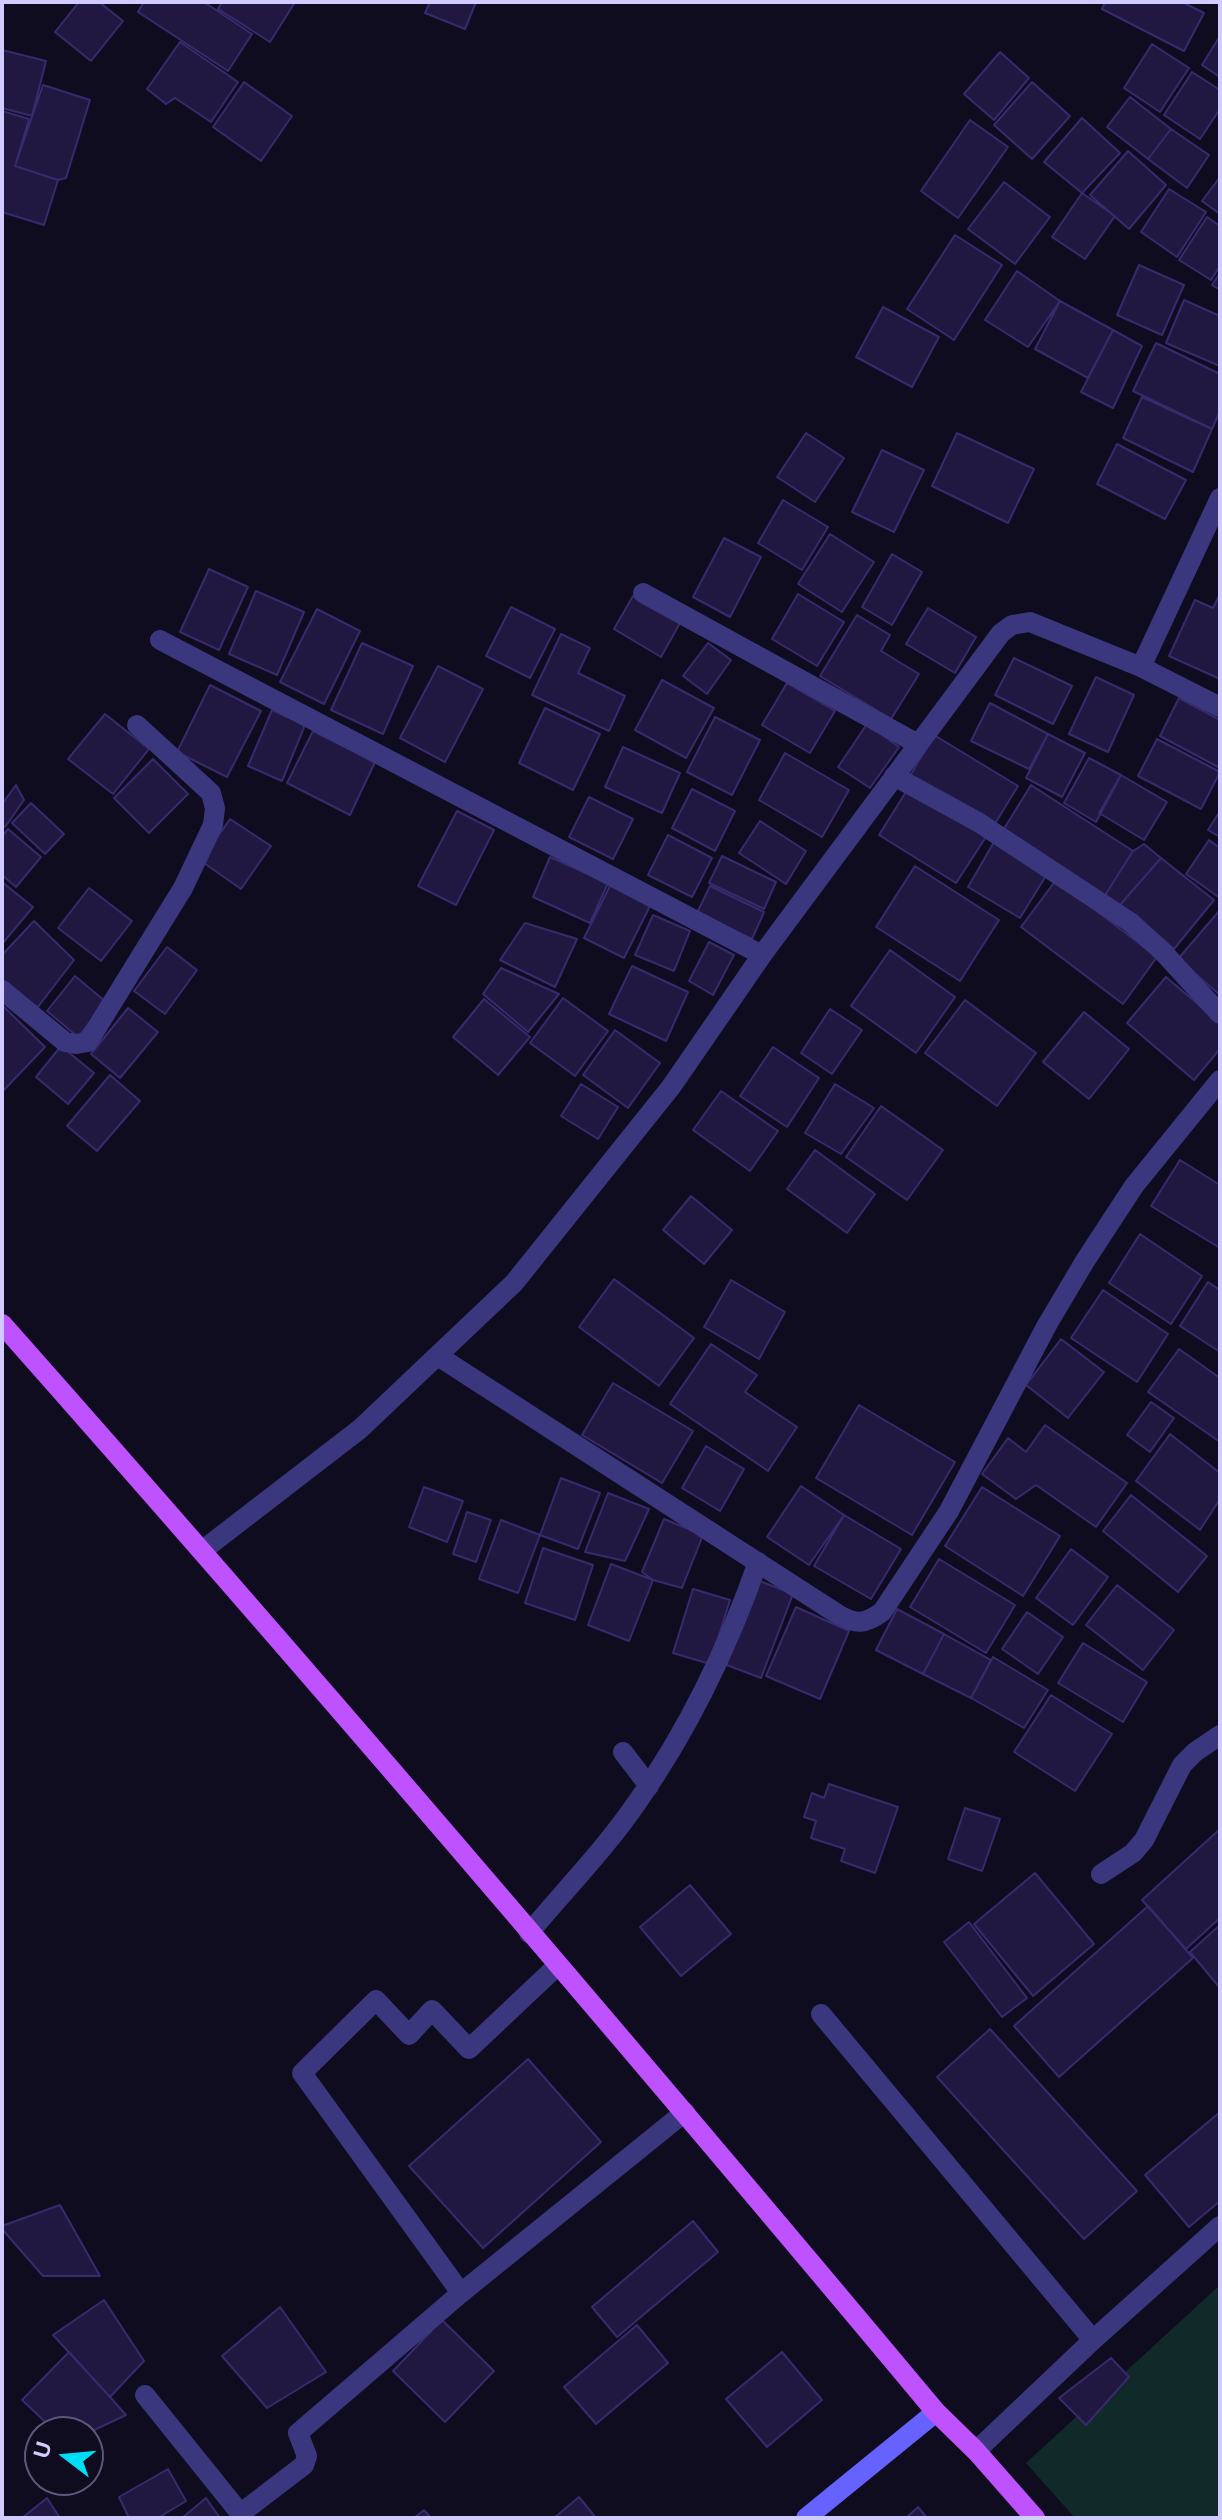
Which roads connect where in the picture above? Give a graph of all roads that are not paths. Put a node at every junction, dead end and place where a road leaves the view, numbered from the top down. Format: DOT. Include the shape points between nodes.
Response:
graph roads {
  1 [pos="1220,498"];
  2 [pos="643,593"];
  3 [pos="160,640"];
  4 [pos="1141,667"];
  5 [pos="1220,707"];
  6 [pos="137,725"];
  7 [pos="918,744"];
  8 [pos="894,776"];
  9 [pos="762,955"];
  10 [pos="2,990"];
  11 [pos="1220,1014"];
  12 [pos="1220,1080"];
  13 [pos="2,1324"];
  14 [pos="438,1356"];
  15 [pos="203,1550"];
  16 [pos="758,1562"];
  17 [pos="1220,1735"];
  18 [pos="623,1752"];
  19 [pos="649,1786"];
  20 [pos="1101,1874"];
  21 [pos="529,1933"];
  22 [pos="557,1966"];
  23 [pos="821,2014"];
  24 [pos="685,2112"];
  25 [pos="1220,2226"];
  26 [pos="461,2293"];
  27 [pos="1093,2340"];
  28 [pos="145,2395"];
  29 [pos="936,2412"];
  30 [pos="976,2451"];
  31 [pos="242,2516"];
  32 [pos="806,2518"];
  33 [pos="1035,2518"];
  1 -- 4 [label="street"];
  2 -- 7 [label="street"];
  3 -- 9 [label="street"];
  4 -- 5 [label="street"];
  4 -- 7 [label="street" via="1030,622 1012,625"];
  6 -- 10 [label="street" via="211,793 213,825 183,888 88,1042 65,1042"];
  7 -- 8 [label="street"];
  8 -- 9 [label="street"];
  8 -- 11 [label="street" via="978,822 1130,922"];
  9 -- 14 [label="street" via="671,1087 594,1185 514,1283"];
  12 -- 16 [label="street" via="1134,1186 1085,1261 949,1511 882,1612 854,1624"];
  13 -- 15 [label="main road"];
  14 -- 15 [label="street" via="360,1429"];
  14 -- 16 [label="street"];
  15 -- 21 [label="main road"];
  16 -- 19 [label="street" via="734,1629"];
  17 -- 20 [label="street" via="1182,1765 1133,1853"];
  18 -- 19 [label="street"];
  19 -- 21 [label="street"];
  21 -- 22 [label="main road"];
  22 -- 24 [label="main road"];
  22 -- 26 [label="street" via="469,2049 432,2010 409,2035 376,2000 302,2073"];
  23 -- 27 [label="street"];
  24 -- 26 [label="street"];
  24 -- 29 [label="main road"];
  25 -- 27 [label="street"];
  26 -- 31 [label="street" via="298,2433 307,2456 304,2465"];
  27 -- 30 [label="street"];
  28 -- 31 [label="street"];
  29 -- 30 [label="main road"];
  29 -- 32 [label="street"];
  30 -- 33 [label="main road"];
}
